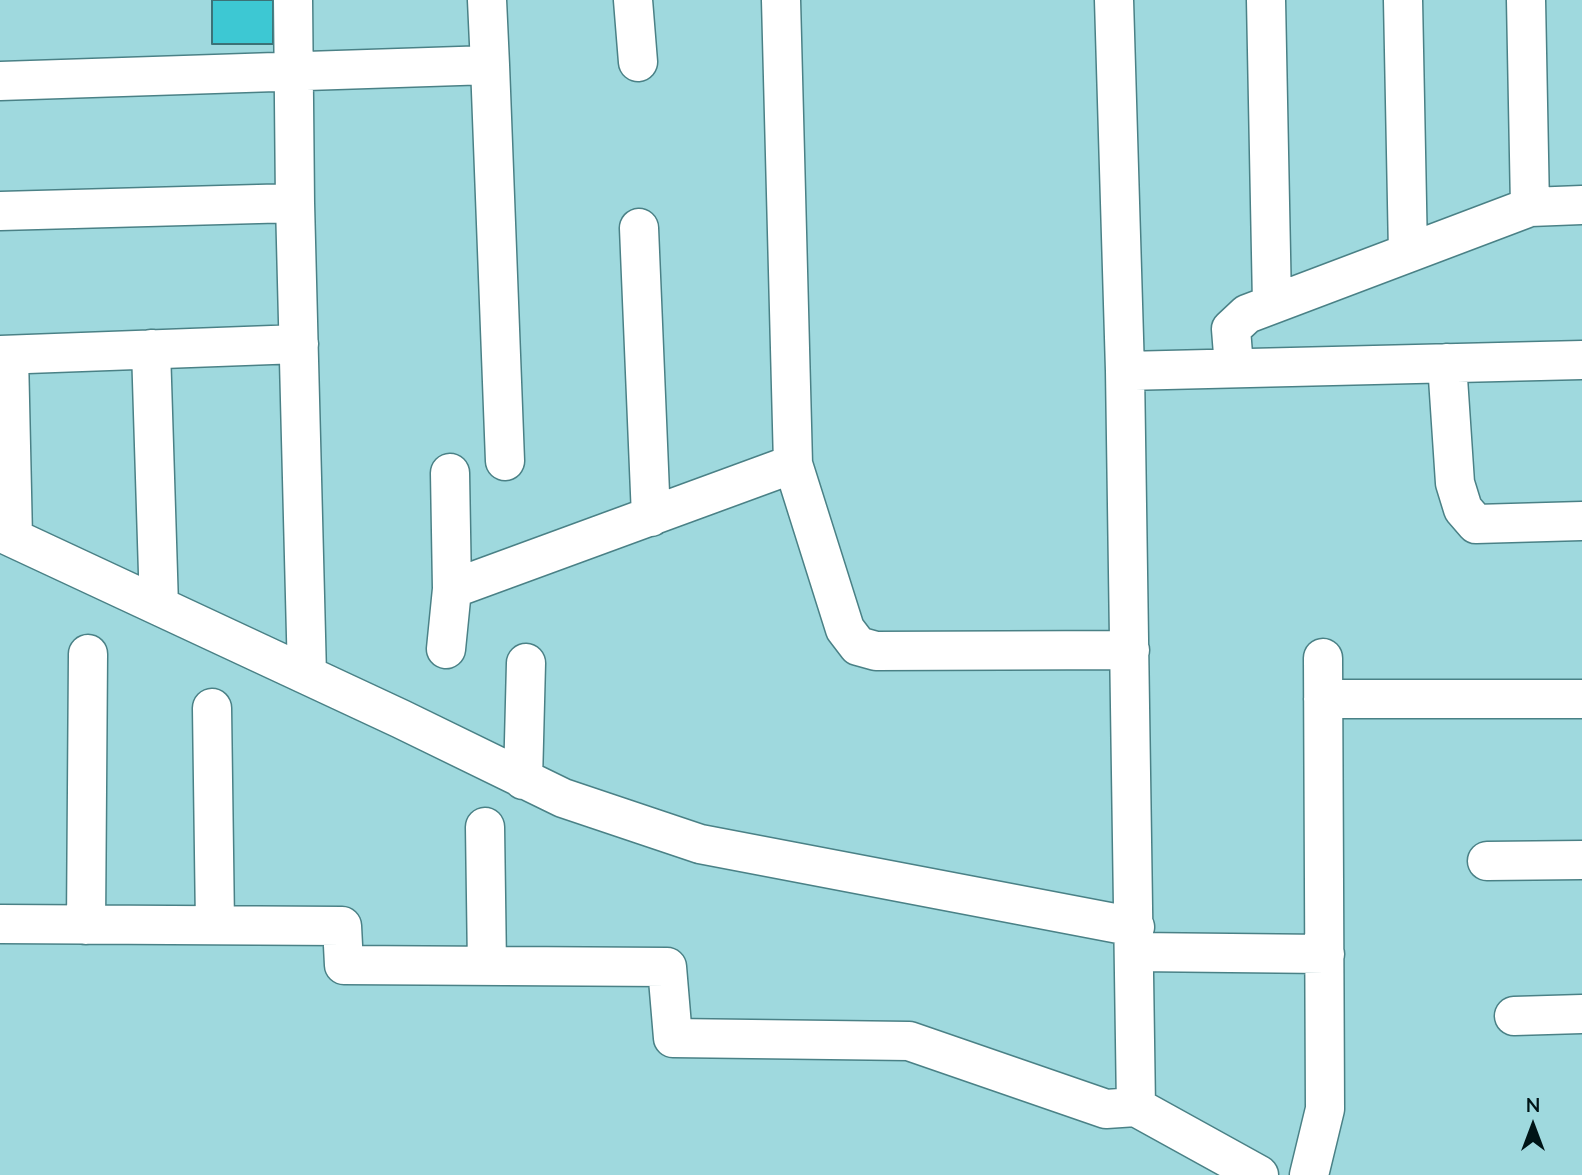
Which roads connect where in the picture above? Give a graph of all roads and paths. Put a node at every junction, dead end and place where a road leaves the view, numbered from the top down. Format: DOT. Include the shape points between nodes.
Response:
graph roads {
  1 [pos="293,0"];
  2 [pos="487,0"];
  3 [pos="632,0"];
  4 [pos="781,0"];
  5 [pos="1114,0"];
  6 [pos="1266,0"];
  7 [pos="1402,0"];
  8 [pos="1527,0"];
  9 [pos="638,62"];
  10 [pos="490,65"];
  11 [pos="295,71"];
  12 [pos="0,81"];
  13 [pos="295,203"];
  14 [pos="1582,205"];
  15 [pos="1530,206"];
  16 [pos="0,211"];
  17 [pos="639,228"];
  18 [pos="1408,253"];
  19 [pos="1272,304"];
  20 [pos="299,344"];
  21 [pos="151,349"];
  22 [pos="5,355"];
  23 [pos="1582,360"];
  24 [pos="1447,363"];
  25 [pos="1234,367"];
  26 [pos="1125,371"];
  27 [pos="505,461"];
  28 [pos="793,464"];
  29 [pos="450,473"];
  30 [pos="651,517"];
  31 [pos="1582,522"];
  32 [pos="6,535"];
  33 [pos="452,589"];
  34 [pos="159,606"];
  35 [pos="446,649"];
  36 [pos="1130,650"];
  37 [pos="88,654"];
  38 [pos="1323,657"];
  39 [pos="526,663"];
  40 [pos="307,675"];
  41 [pos="1323,699"];
  42 [pos="1582,699"];
  43 [pos="212,708"];
  44 [pos="523,780"];
  45 [pos="485,827"];
  46 [pos="1582,859"];
  47 [pos="1487,861"];
  48 [pos="0,924"];
  49 [pos="86,925"];
  50 [pos="215,925"];
  51 [pos="1135,939"];
  52 [pos="1325,954"];
  53 [pos="487,966"];
  54 [pos="1582,1014"];
  55 [pos="1514,1016"];
  56 [pos="1136,1107"];
  57 [pos="1259,1175"];
  58 [pos="1309,1175"];
  1 -- 11 [label="street"];
  2 -- 10 [label="street"];
  3 -- 9 [label="street"];
  4 -- 28 [label="street"];
  5 -- 26 [label="street"];
  6 -- 19 [label="street"];
  7 -- 18 [label="street"];
  8 -- 15 [label="street"];
  10 -- 11 [label="street"];
  10 -- 27 [label="street"];
  11 -- 12 [label="street"];
  11 -- 13 [label="street"];
  13 -- 16 [label="street"];
  13 -- 20 [label="street"];
  14 -- 15 [label="street"];
  15 -- 18 [label="street"];
  17 -- 30 [label="street"];
  18 -- 19 [label="street"];
  19 -- 25 [label="street" via="1247,314 1231,330"];
  20 -- 21 [label="street"];
  20 -- 40 [label="street"];
  21 -- 22 [label="street"];
  21 -- 34 [label="street"];
  22 -- 32 [label="street"];
  23 -- 24 [label="street"];
  24 -- 25 [label="street"];
  24 -- 31 [label="street" via="1455,483 1463,509 1476,524"];
  25 -- 26 [label="street"];
  26 -- 36 [label="street"];
  28 -- 30 [label="street"];
  28 -- 36 [label="street" via="845,629 858,646 876,651"];
  29 -- 33 [label="street"];
  30 -- 33 [label="street"];
  32 -- 34 [label="street"];
  33 -- 35 [label="street"];
  34 -- 40 [label="street"];
  36 -- 51 [label="street"];
  37 -- 49 [label="street"];
  38 -- 41 [label="street"];
  39 -- 44 [label="street"];
  40 -- 44 [label="street"];
  41 -- 42 [label="street"];
  41 -- 52 [label="street"];
  43 -- 50 [label="street"];
  44 -- 51 [label="street" via="700,844"];
  45 -- 53 [label="street"];
  46 -- 47 [label="street"];
  48 -- 49 [label="street"];
  49 -- 50 [label="street"];
  50 -- 53 [label="street" via="342,926 344,965"];
  51 -- 52 [label="street"];
  51 -- 56 [label="street"];
  52 -- 58 [label="street" via="1325,1110"];
  53 -- 56 [label="street" via="667,967 673,1038 909,1041 1106,1108"];
  54 -- 55 [label="street"];
  56 -- 57 [label="street"];
}
